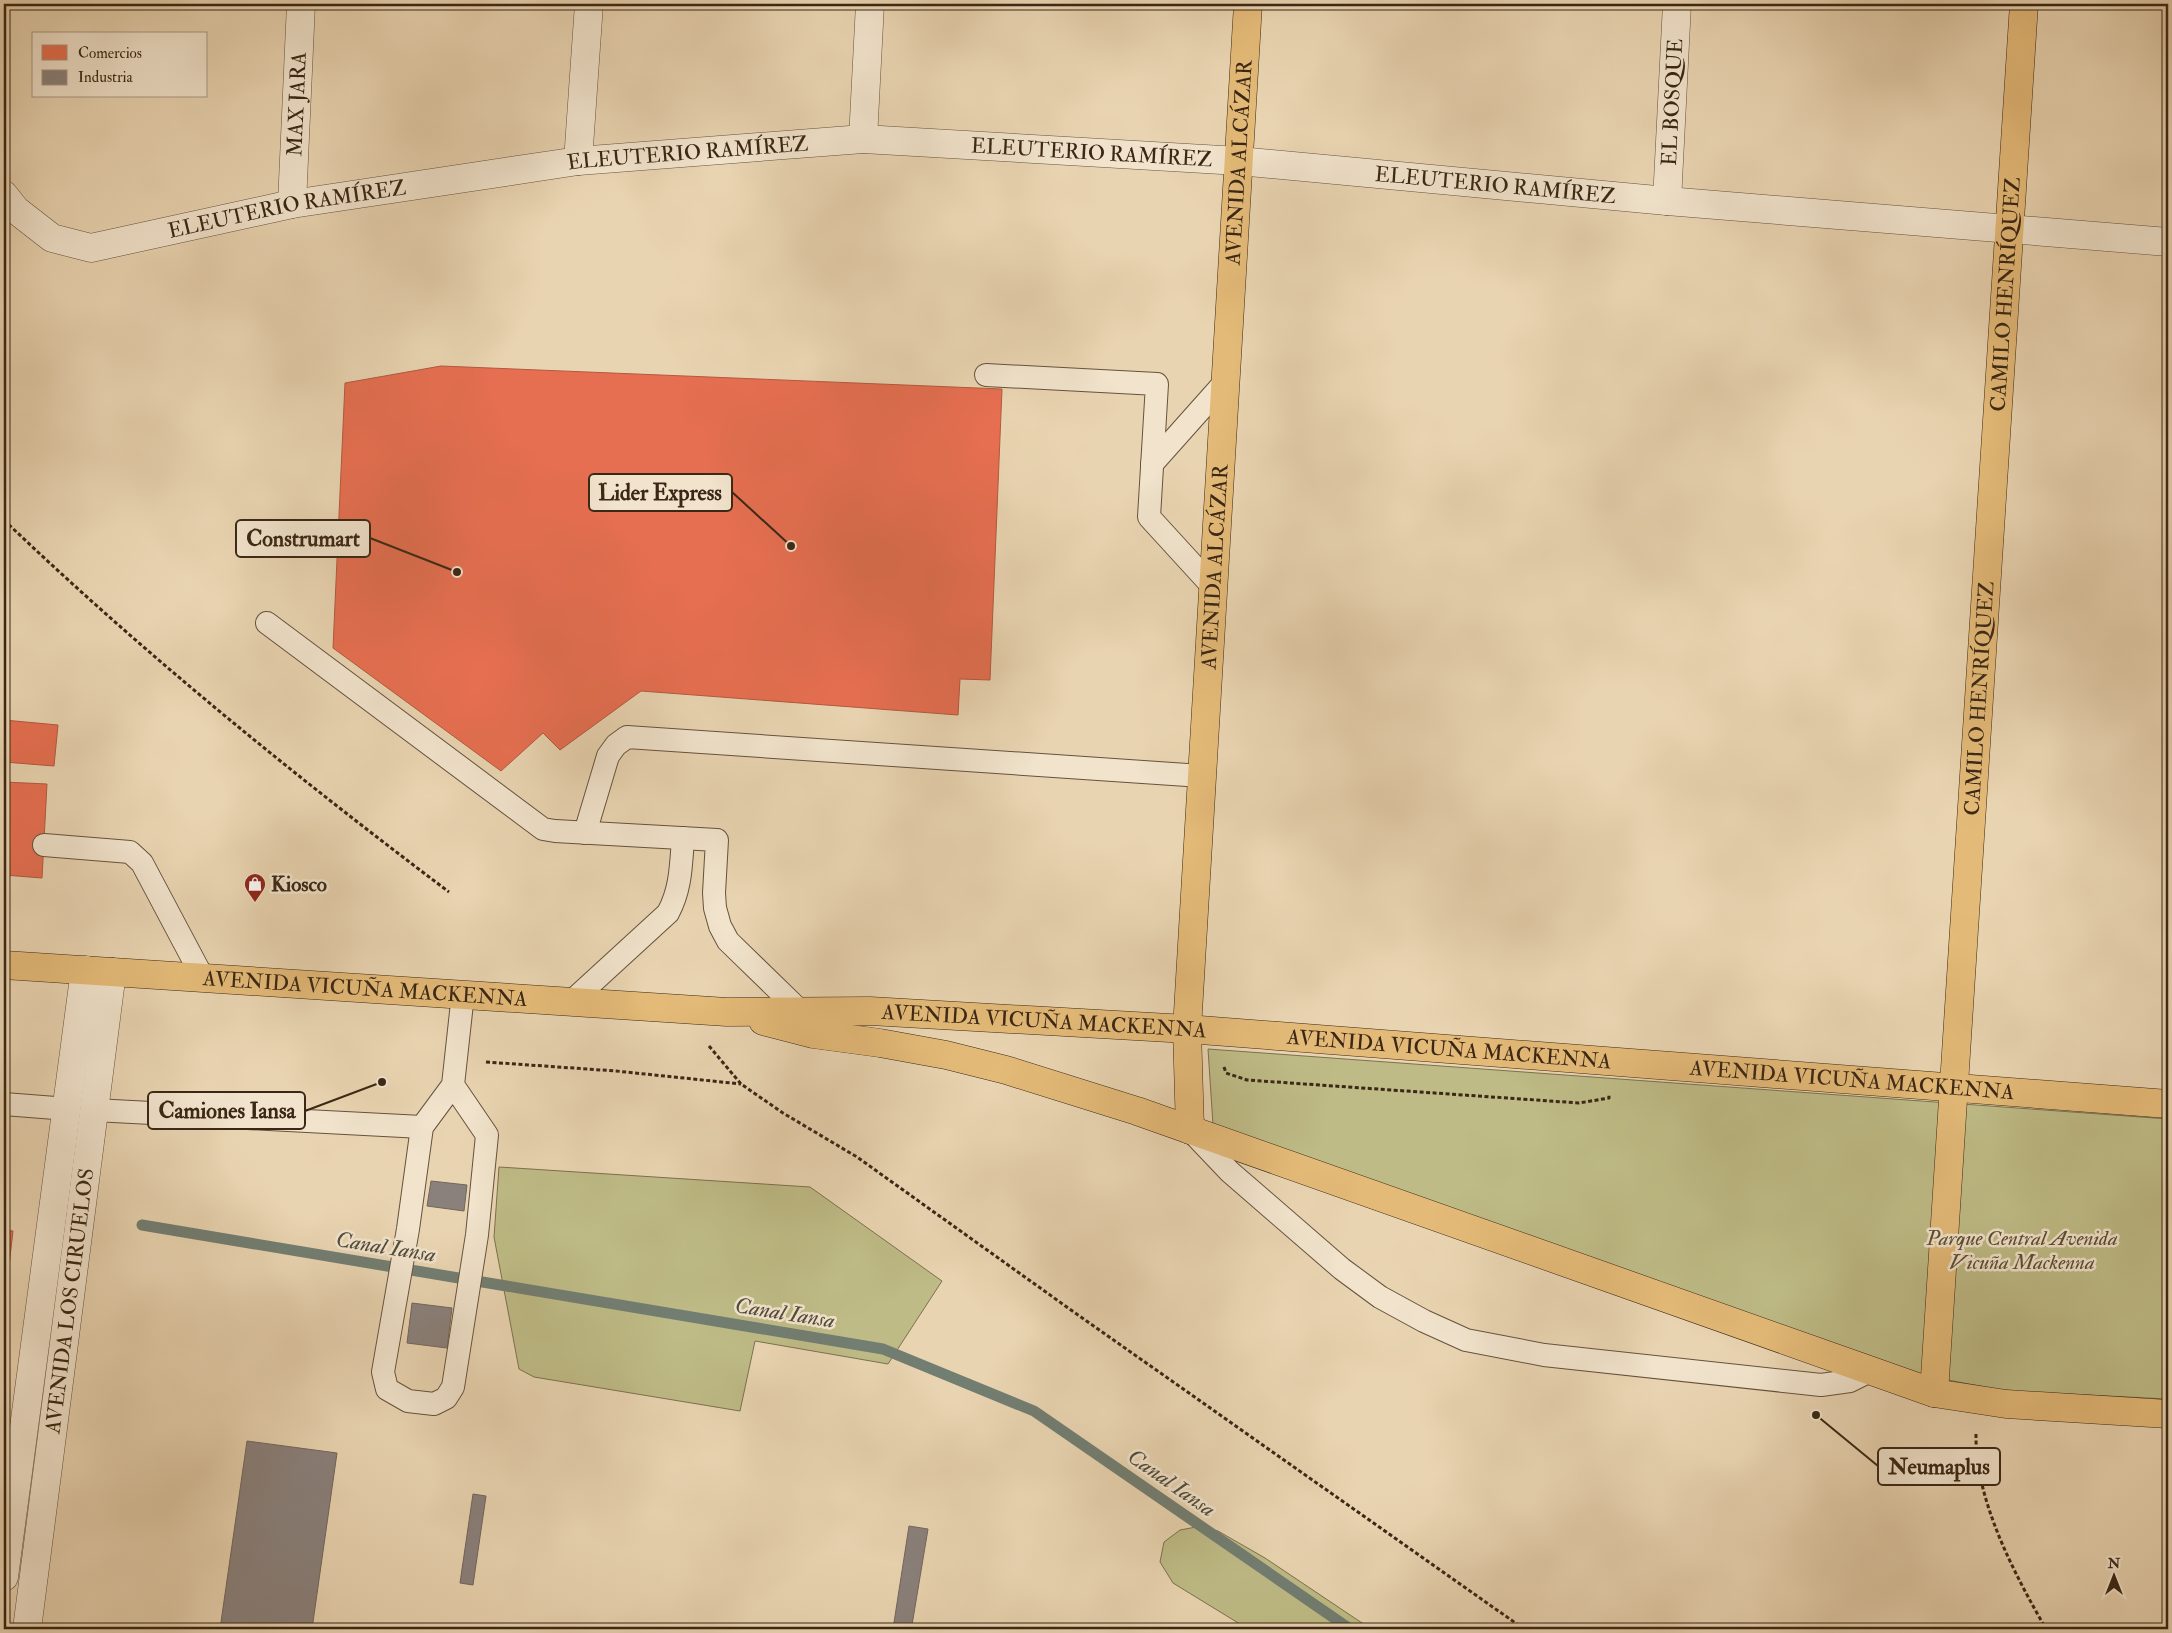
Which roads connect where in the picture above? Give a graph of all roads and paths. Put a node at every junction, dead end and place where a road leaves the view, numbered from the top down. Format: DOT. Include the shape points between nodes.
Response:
graph roads {
  1 [pos="300,4"];
  2 [pos="589,4"];
  3 [pos="870,4"];
  4 [pos="1248,4"];
  5 [pos="1677,4"];
  6 [pos="2024,4"];
  7 [pos="863,139"];
  8 [pos="578,161"];
  9 [pos="1238,161"];
  10 [pos="4,195"];
  11 [pos="1667,201"];
  12 [pos="292,204"];
  13 [pos="2009,228"];
  14 [pos="2168,242"];
  15 [pos="986,374"];
  16 [pos="1226,382"];
  17 [pos="1152,464"];
  18 [pos="4,520"];
  19 [pos="1213,588"];
  20 [pos="267,623"];
  21 [pos="1202,776"];
  22 [pos="585,833"];
  23 [pos="683,838"];
  24 [pos="44,845"];
  25 [pos="449,892"];
  26 [pos="4,965"];
  27 [pos="85,970"];
  28 [pos="112,972"];
  29 [pos="202,978"];
  30 [pos="463,994"];
  31 [pos="572,1002"];
  32 [pos="684,1009"];
  33 [pos="800,1011"];
  34 [pos="727,1012"];
  35 [pos="1187,1029"];
  36 [pos="1217,1032"];
  37 [pos="456,1060"];
  38 [pos="1612,1063"];
  39 [pos="742,1084"];
  40 [pos="453,1086"];
  41 [pos="1954,1089"];
  42 [pos="4,1104"];
  43 [pos="2168,1104"];
  44 [pos="68,1109"];
  45 [pos="94,1110"];
  46 [pos="422,1127"];
  47 [pos="1190,1130"];
  48 [pos="1870,1370"];
  49 [pos="1934,1393"];
  50 [pos="1977,1400"];
  51 [pos="2168,1414"];
  52 [pos="4,1577"];
  53 [pos="27,1629"];
  54 [pos="1524,1629"];
  55 [pos="2046,1629"];
  1 -- 12 [label="street, MAX JARA"];
  2 -- 8 [label="street"];
  3 -- 7 [label="street"];
  4 -- 9 [label="main road, AVENIDA ALCÁZAR"];
  5 -- 11 [label="street, EL BOSQUE"];
  6 -- 13 [label="main road, CAMILO HENRÍQUEZ"];
  7 -- 8 [label="street, ELEUTERIO RAMÍREZ"];
  7 -- 9 [label="street, ELEUTERIO RAMÍREZ"];
  8 -- 12 [label="street, ELEUTERIO RAMÍREZ"];
  9 -- 11 [label="street, ELEUTERIO RAMÍREZ"];
  9 -- 16 [label="main road, AVENIDA ALCÁZAR"];
  10 -- 12 [label="street, ELEUTERIO RAMÍREZ" via="16,210 52,238 91,248"];
  11 -- 13 [label="street, ELEUTERIO RAMÍREZ"];
  13 -- 14 [label="street, ELEUTERIO RAMÍREZ"];
  13 -- 41 [label="main road, CAMILO HENRÍQUEZ"];
  15 -- 17 [label="lane" via="1158,384"];
  16 -- 17 [label="lane"];
  16 -- 19 [label="main road, AVENIDA ALCÁZAR"];
  17 -- 19 [label="lane" via="1149,517"];
  18 -- 25 [label="path" via="60,574 176,675 351,818"];
  19 -- 21 [label="main road, AVENIDA ALCÁZAR"];
  20 -- 22 [label="lane" via="534,824 555,832"];
  21 -- 22 [label="lane" via="627,737 608,756"];
  21 -- 35 [label="main road, AVENIDA ALCÁZAR"];
  22 -- 23 [label="lane"];
  23 -- 31 [label="lane" via="680,880 668,913"];
  23 -- 33 [label="lane" via="717,840 714,893 720,926 728,941"];
  24 -- 29 [label="lane" via="130,852 142,863"];
  26 -- 27 [label="main road, AVENIDA VICUÑA MACKENNA"];
  27 -- 28 [label="main road, AVENIDA VICUÑA MACKENNA"];
  27 -- 44 [label="street, AVENIDA LOS CIRUELOS"];
  28 -- 29 [label="main road, AVENIDA VICUÑA MACKENNA"];
  28 -- 45 [label="street, AVENIDA LOS CIRUELOS"];
  29 -- 30 [label="main road, AVENIDA VICUÑA MACKENNA"];
  30 -- 31 [label="main road, AVENIDA VICUÑA MACKENNA"];
  30 -- 37 [label="lane"];
  31 -- 32 [label="main road, AVENIDA VICUÑA MACKENNA"];
  32 -- 34 [label="main road, AVENIDA VICUÑA MACKENNA"];
  32 -- 39 [label="path" via="711,1050"];
  33 -- 34 [label="main road, AVENIDA VICUÑA MACKENNA"];
  33 -- 35 [label="main road, AVENIDA VICUÑA MACKENNA" via="870,1011"];
  34 -- 47 [label="main road, AVENIDA VICUÑA MACKENNA" via="814,1034 946,1054"];
  35 -- 36 [label="main road, AVENIDA VICUÑA MACKENNA"];
  35 -- 47 [label="main road, AVENIDA ALCÁZAR"];
  36 -- 38 [label="main road, AVENIDA VICUÑA MACKENNA"];
  36 -- 38 [label="path" via="1220,1058 1226,1074 1247,1080 1579,1103 1609,1098"];
  37 -- 39 [label="path"];
  37 -- 40 [label="lane"];
  38 -- 41 [label="main road, AVENIDA VICUÑA MACKENNA"];
  39 -- 54 [label="path" via="783,1113 857,1157"];
  40 -- 46 [label="lane"];
  40 -- 46 [label="lane" via="487,1135 477,1235 453,1387 446,1398 434,1404 408,1402 387,1390 383,1372"];
  41 -- 43 [label="main road, AVENIDA VICUÑA MACKENNA"];
  41 -- 49 [label="main road, CAMILO HENRÍQUEZ"];
  42 -- 44 [label="lane"];
  44 -- 52 [label="street, AVENIDA LOS CIRUELOS"];
  45 -- 46 [label="lane"];
  45 -- 53 [label="street, AVENIDA LOS CIRUELOS"];
  47 -- 48 [label="main road, AVENIDA VICUÑA MACKENNA"];
  47 -- 48 [label="lane, AVENIDA VICUÑA MACKENNA" via="1230,1172 1342,1269 1380,1297 1466,1340 1544,1355 1821,1385 1850,1381"];
  48 -- 49 [label="main road, AVENIDA VICUÑA MACKENNA"];
  49 -- 50 [label="main road, AVENIDA VICUÑA MACKENNA"];
  50 -- 51 [label="main road, AVENIDA VICUÑA MACKENNA"];
  50 -- 55 [label="path" via="1976,1450 1981,1483 2024,1590"];
}
